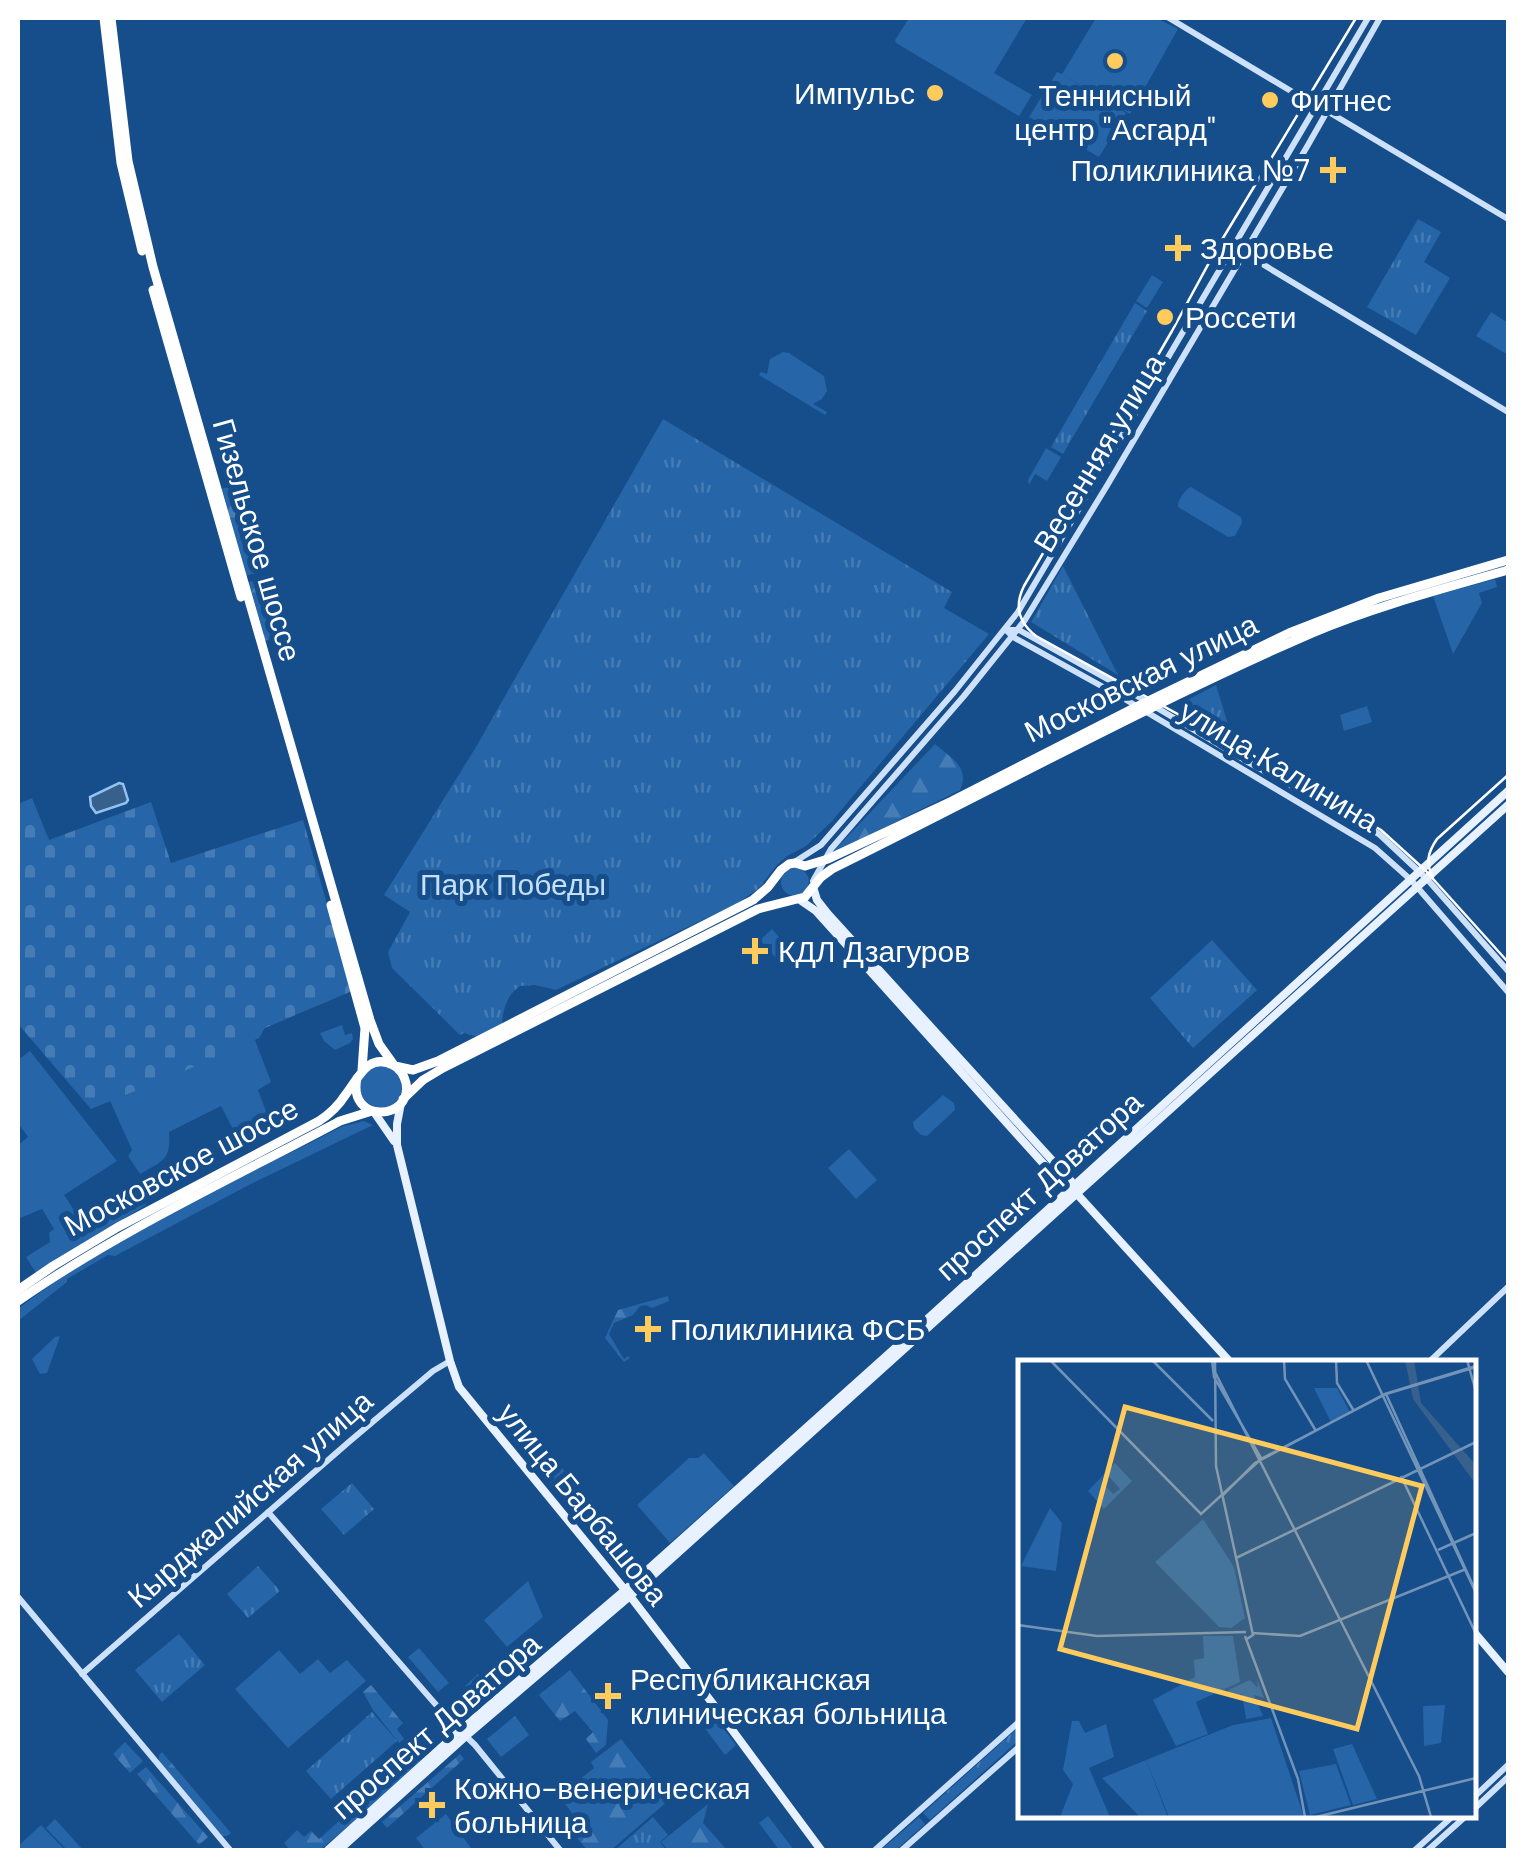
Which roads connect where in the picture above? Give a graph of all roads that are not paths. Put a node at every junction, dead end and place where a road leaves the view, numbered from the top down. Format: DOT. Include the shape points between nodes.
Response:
graph roads {
  1 [pos="107,18"];
  2 [pos="1170,18"];
  3 [pos="1368,18"];
  4 [pos="1380,18"];
  5 [pos="1316,106"];
  6 [pos="1327,111"];
  7 [pos="1508,219"];
  8 [pos="1244,253"];
  9 [pos="1508,412"];
  10 [pos="1508,560"];
  11 [pos="1508,570"];
  12 [pos="1006,630"];
  13 [pos="1019,630"];
  14 [pos="1013,637"];
  15 [pos="1145,707"];
  16 [pos="298,778"];
  17 [pos="1508,791"];
  18 [pos="1508,805"];
  19 [pos="823,861"];
  20 [pos="793,864"];
  21 [pos="805,866"];
  22 [pos="778,874"];
  23 [pos="1423,875"];
  24 [pos="813,884"];
  25 [pos="1414,884"];
  26 [pos="797,900"];
  27 [pos="1508,971"];
  28 [pos="1508,992"];
  29 [pos="394,1066"];
  30 [pos="360,1074"];
  31 [pos="402,1101"];
  32 [pos="373,1111"];
  33 [pos="1010,1121"];
  34 [pos="397,1145"];
  35 [pos="1073,1190"];
  36 [pos="1508,1287"];
  37 [pos="18,1290"];
  38 [pos="18,1301"];
  39 [pos="1228,1360"];
  40 [pos="1431,1360"];
  41 [pos="450,1361"];
  42 [pos="268,1512"];
  43 [pos="628,1593"];
  44 [pos="18,1598"];
  45 [pos="1476,1634"];
  46 [pos="1508,1672"];
  47 [pos="82,1674"];
  48 [pos="1018,1723"];
  49 [pos="463,1734"];
  50 [pos="1018,1747"];
  51 [pos="1508,1766"];
  52 [pos="1508,1777"];
  53 [pos="1476,1795"];
  54 [pos="1476,1807"];
  55 [pos="1452,1818"];
  56 [pos="1464,1818"];
  57 [pos="230,1850"];
  58 [pos="328,1850"];
  59 [pos="339,1850"];
  60 [pos="560,1850"];
  61 [pos="821,1850"];
  62 [pos="875,1850"];
  63 [pos="902,1850"];
  64 [pos="1415,1850"];
  65 [pos="1428,1850"];
  1 -- 16 [label="highway, Гизельское шоссе" via="116,133 130,202"];
  2 -- 5 [label="street"];
  3 -- 5 [label="street, Весенняя улица"];
  4 -- 6 [label="street, Весенняя улица"];
  5 -- 12 [label="street, Весенняя улица"];
  6 -- 7 [label="street"];
  6 -- 8 [label="street, Весенняя улица"];
  8 -- 9 [label="street"];
  8 -- 13 [label="street, Весенняя улица"];
  10 -- 15 [label="highway, Московская улица" via="1317,621"];
  11 -- 15 [label="highway, Московская улица" via="1312,634"];
  12 -- 13 [label="street, улица Калинина"];
  12 -- 14 [label="street, улица Калинина"];
  12 -- 20 [label="street, Весенняя улица" via="821,846"];
  13 -- 14 [label="street, Весенняя улица"];
  13 -- 15 [label="street, улица Калинина"];
  14 -- 15 [label="street, улица Калинина"];
  14 -- 19 [label="street, Весенняя улица"];
  15 -- 19 [label="highway, Московская улица"];
  15 -- 23 [label="street, улица Калинина" via="1365,825"];
  15 -- 24 [label="highway, Московская улица"];
  15 -- 25 [label="street, улица Калинина" via="1360,838"];
  16 -- 29 [label="highway, Гизельское шоссе" via="373,1028"];
  16 -- 30 [label="highway, Гизельское шоссе" via="363,1020"];
  17 -- 23 [label="main road, проспект Доватора"];
  18 -- 23 [label="main road, проспект Доватора"];
  19 -- 21 [label="highway, Московская улица"];
  19 -- 24 [label="street, Весенняя улица"];
  20 -- 21 [label="highway, Московская улица"];
  20 -- 22 [label="highway"];
  21 -- 24 [label="highway"];
  22 -- 26 [label="highway" via="780,894"];
  22 -- 29 [label="highway" via="753,900 448,1056 418,1069"];
  23 -- 25 [label="main road, проспект Доватора"];
  23 -- 27 [label="street, улица Калинина"];
  24 -- 26 [label="highway, Московская улица"];
  24 -- 33 [label="main road" via="828,914"];
  25 -- 28 [label="street, улица Калинина"];
  25 -- 35 [label="main road, проспект Доватора"];
  26 -- 31 [label="highway, Московская улица" via="758,909 592,992 430,1075"];
  26 -- 33 [label="main road" via="816,911"];
  29 -- 30 [label="highway" via="379,1062"];
  29 -- 31 [label="highway" via="405,1079"];
  30 -- 32 [label="highway" via="357,1096"];
  30 -- 37 [label="highway, Московское шоссе" via="319,1121 118,1228"];
  31 -- 32 [label="highway"];
  31 -- 34 [label="main road, улица Барбашова"];
  32 -- 34 [label="main road, улица Барбашова"];
  32 -- 38 [label="highway, Московское шоссе" via="345,1119 146,1222"];
  33 -- 35 [label="main road"];
  34 -- 41 [label="main road, улица Барбашова"];
  35 -- 39 [label="main road"];
  35 -- 43 [label="main road, проспект Доватора"];
  36 -- 40 [label="street"];
  41 -- 42 [label="street, Кырджалийская улица"];
  41 -- 43 [label="main road, улица Барбашова" via="469,1401"];
  42 -- 47 [label="street, Кырджалийская улица"];
  42 -- 49 [label="street"];
  43 -- 49 [label="main road, проспект Доватора"];
  43 -- 61 [label="main road, улица Барбашова"];
  44 -- 47 [label="street"];
  45 -- 46 [label="main road"];
  47 -- 57 [label="street"];
  48 -- 62 [label="street"];
  49 -- 58 [label="main road, проспект Доватора"];
  49 -- 59 [label="main road, проспект Доватора"];
  49 -- 60 [label="street"];
  50 -- 63 [label="street"];
  51 -- 53 [label="street"];
  52 -- 54 [label="street"];
  55 -- 64 [label="street"];
  56 -- 65 [label="street"];
}
